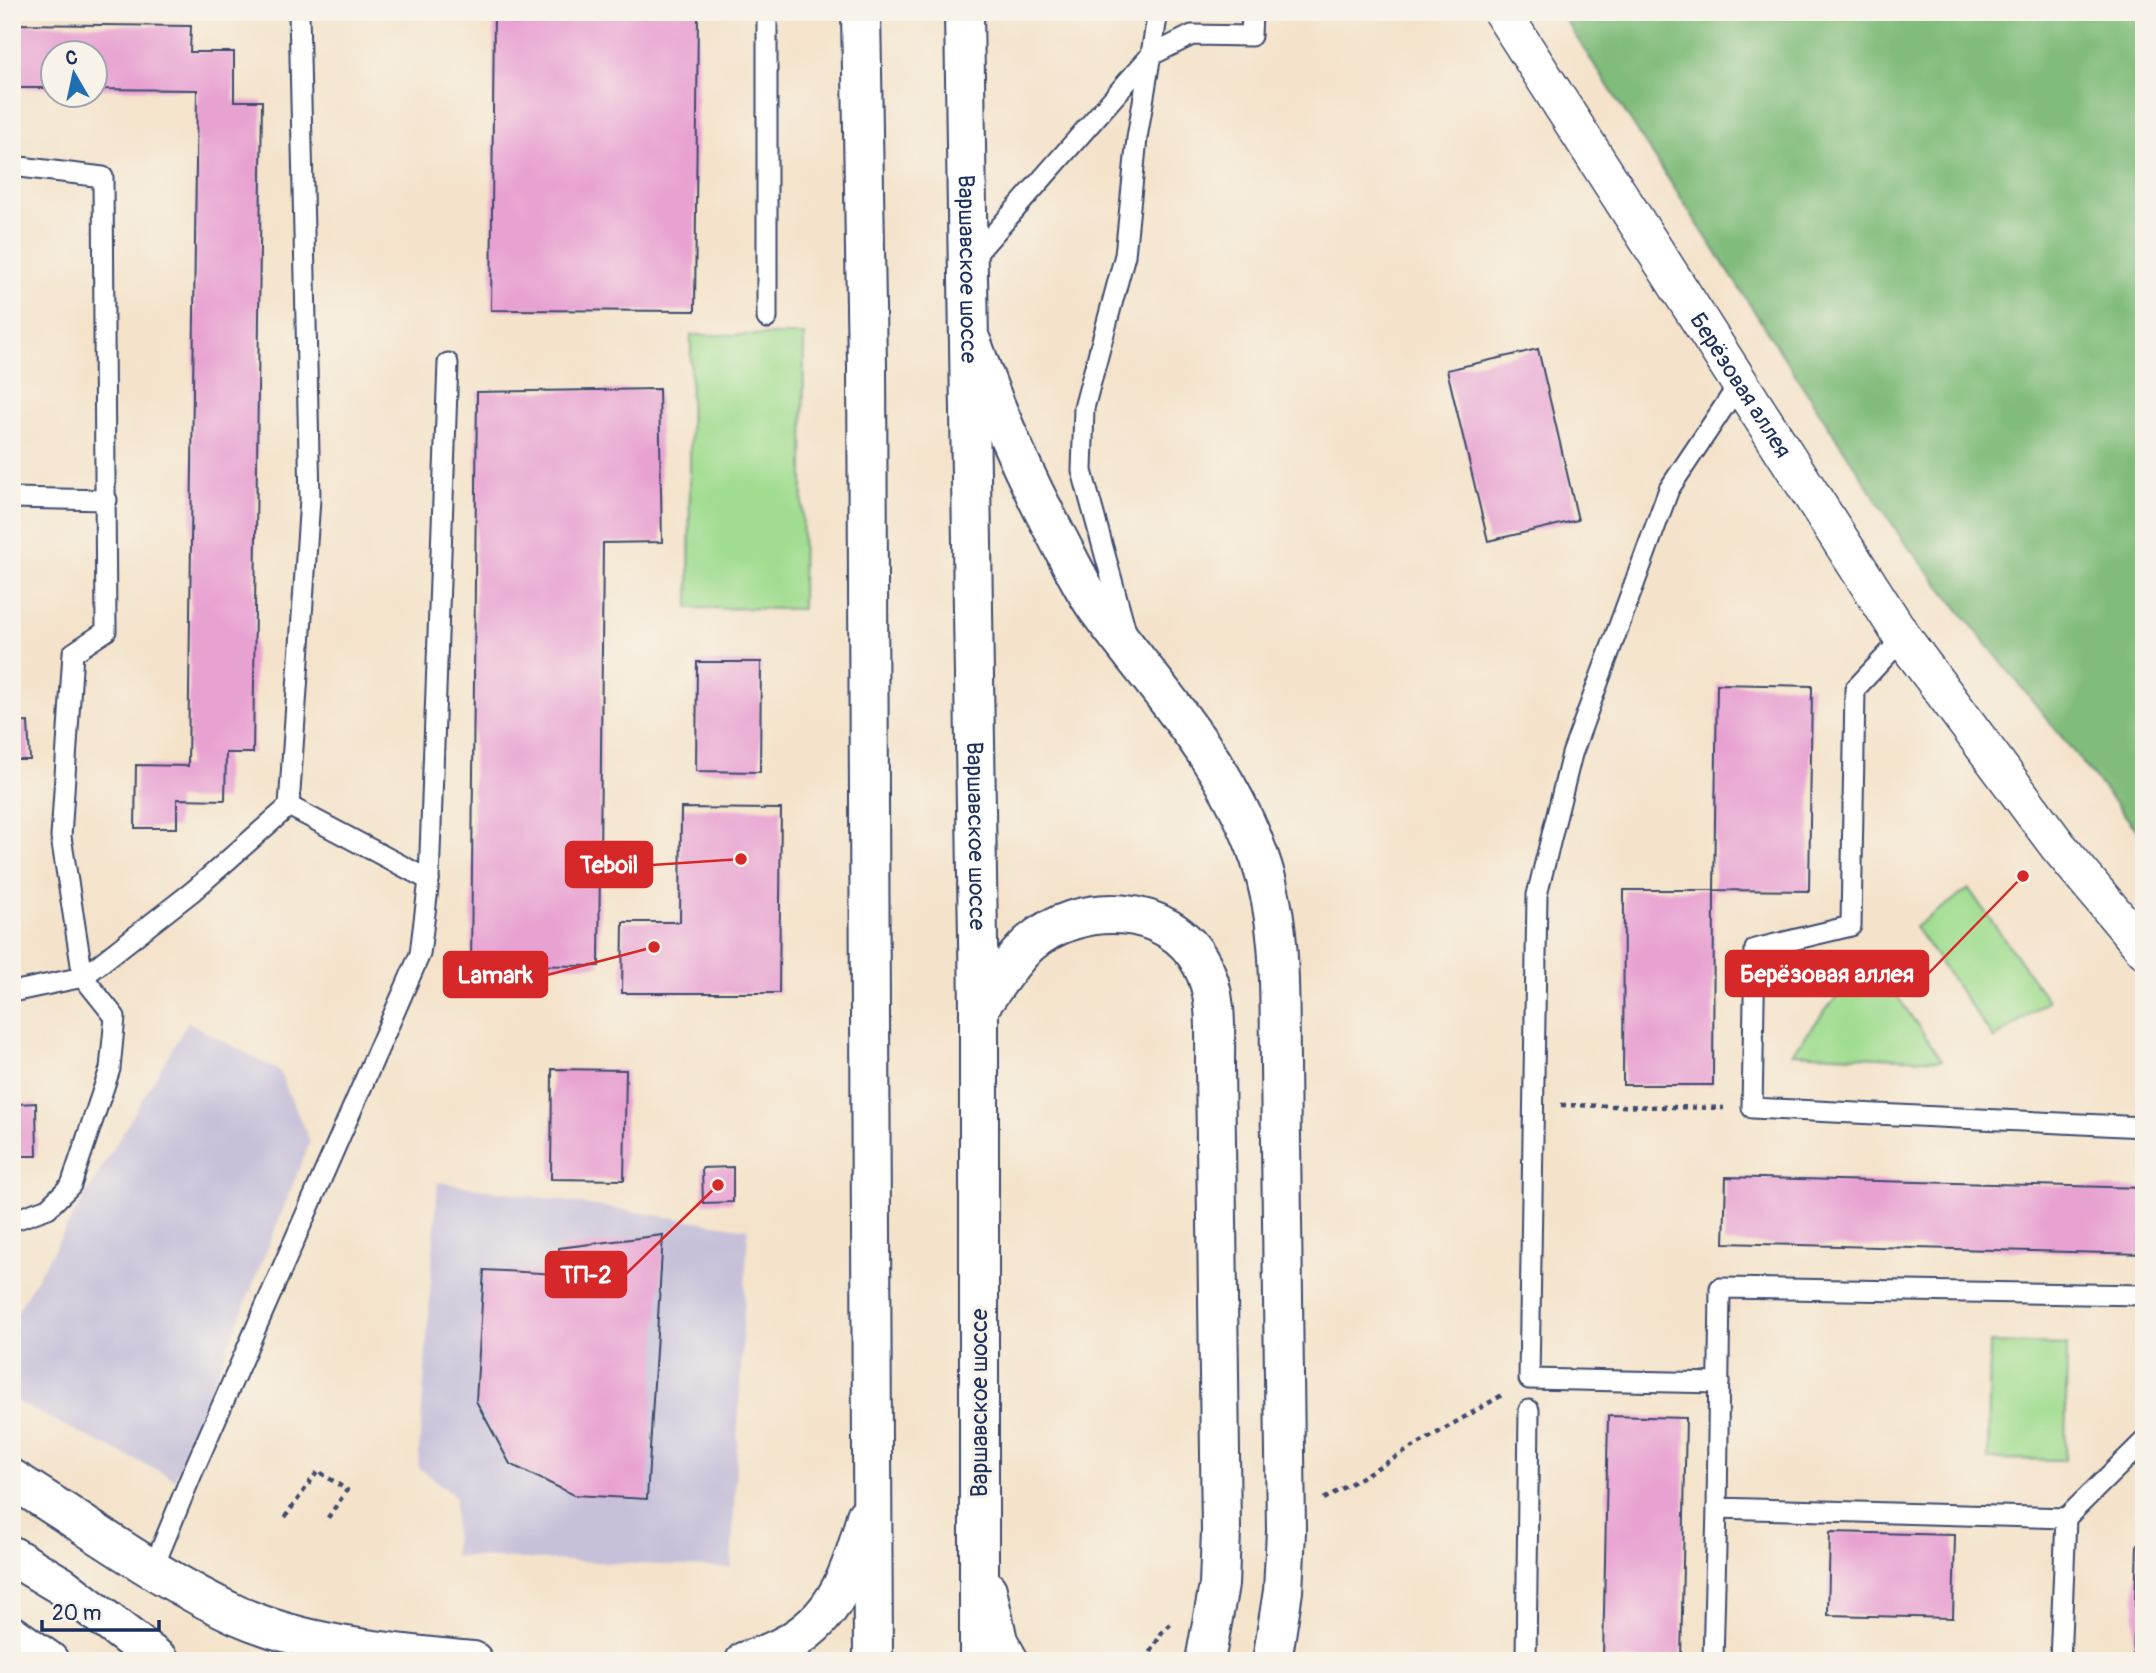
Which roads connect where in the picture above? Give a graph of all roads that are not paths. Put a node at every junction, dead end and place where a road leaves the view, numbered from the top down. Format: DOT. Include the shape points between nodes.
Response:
graph roads {
  1 [pos="299,12"];
  2 [pos="766,12"];
  3 [pos="861,12"];
  4 [pos="964,12"];
  5 [pos="1158,12"];
  6 [pos="1252,12"];
  7 [pos="1502,12"];
  8 [pos="1150,56"];
  9 [pos="12,166"];
  10 [pos="967,265"];
  11 [pos="767,318"];
  12 [pos="968,332"];
  13 [pos="448,363"];
  14 [pos="1741,381"];
  15 [pos="12,498"];
  16 [pos="107,500"];
  17 [pos="1903,638"];
  18 [pos="1132,653"];
  19 [pos="289,806"];
  20 [pos="429,880"];
  21 [pos="2144,949"];
  22 [pos="83,977"];
  23 [pos="12,992"];
  24 [pos="979,1007"];
  25 [pos="2144,1128"];
  26 [pos="12,1221"];
  27 [pos="2144,1295"];
  28 [pos="1719,1383"];
  29 [pos="1529,1410"];
  30 [pos="2144,1441"];
  31 [pos="12,1479"];
  32 [pos="875,1480"];
  33 [pos="1717,1508"];
  34 [pos="2066,1518"];
  35 [pos="979,1554"];
  36 [pos="12,1556"];
  37 [pos="152,1571"];
  38 [pos="12,1635"];
  39 [pos="49,1661"];
  40 [pos="160,1661"];
  41 [pos="473,1661"];
  42 [pos="745,1661"];
  43 [pos="873,1661"];
  44 [pos="979,1661"];
  45 [pos="1009,1661"];
  46 [pos="1205,1661"];
  47 [pos="1272,1661"];
  48 [pos="1526,1661"];
  49 [pos="1713,1661"];
  50 [pos="2060,1661"];
  1 -- 19 [label="lane" via="310,499"];
  2 -- 11 [label="lane"];
  3 -- 32 [label="street"];
  4 -- 10 [label="street, Варшавское шоссе"];
  5 -- 8 [label="lane"];
  6 -- 8 [label="lane" via="1251,36 1192,34"];
  7 -- 14 [label="street, Берёзовая аллея"];
  8 -- 10 [label="lane"];
  8 -- 18 [label="lane" via="1125,255 1084,408 1082,471"];
  9 -- 16 [label="lane" via="103,177"];
  10 -- 12 [label="street, Варшавское шоссе"];
  12 -- 18 [label="street" via="996,414 1024,476 1088,594"];
  12 -- 24 [label="street, Варшавское шоссе"];
  13 -- 20 [label="lane"];
  14 -- 17 [label="street, Берёзовая аллея"];
  14 -- 28 [label="lane" via="1669,489 1572,754 1537,895 1529,1379"];
  15 -- 16 [label="lane"];
  16 -- 22 [label="lane" via="106,631 73,653 61,837"];
  17 -- 21 [label="street, Берёзовая аллея" via="2059,846"];
  17 -- 25 [label="lane" via="1855,690 1851,926 1755,949 1752,1108"];
  18 -- 47 [label="street, bridge" via="1223,776 1261,860 1271,901 1280,1065 1286,1531"];
  19 -- 20 [label="lane"];
  19 -- 22 [label="lane" via="193,891"];
  20 -- 37 [label="lane" via="420,954"];
  22 -- 23 [label="lane"];
  22 -- 26 [label="lane" via="115,1017 110,1069 71,1185 48,1208"];
  24 -- 35 [label="street, Варшавское шоссе"];
  24 -- 46 [label="street, bridge" via="1016,958 1045,933 1068,921 1103,913 1144,918 1187,944 1210,984 1214,1008 1221,1531 1219,1585"];
  27 -- 28 [label="lane" via="1720,1288"];
  28 -- 33 [label="lane"];
  29 -- 48 [label="lane"];
  30 -- 34 [label="lane"];
  31 -- 37 [label="street"];
  32 -- 42 [label="street" via="853,1567 827,1614 798,1637"];
  32 -- 43 [label="street"];
  33 -- 34 [label="lane"];
  33 -- 49 [label="lane"];
  34 -- 50 [label="lane"];
  35 -- 44 [label="street, Варшавское шоссе"];
  35 -- 45 [label="street" via="998,1641"];
  36 -- 40 [label="street" via="62,1586"];
  37 -- 41 [label="street" via="239,1615 313,1640"];
  38 -- 39 [label="street"];
}
